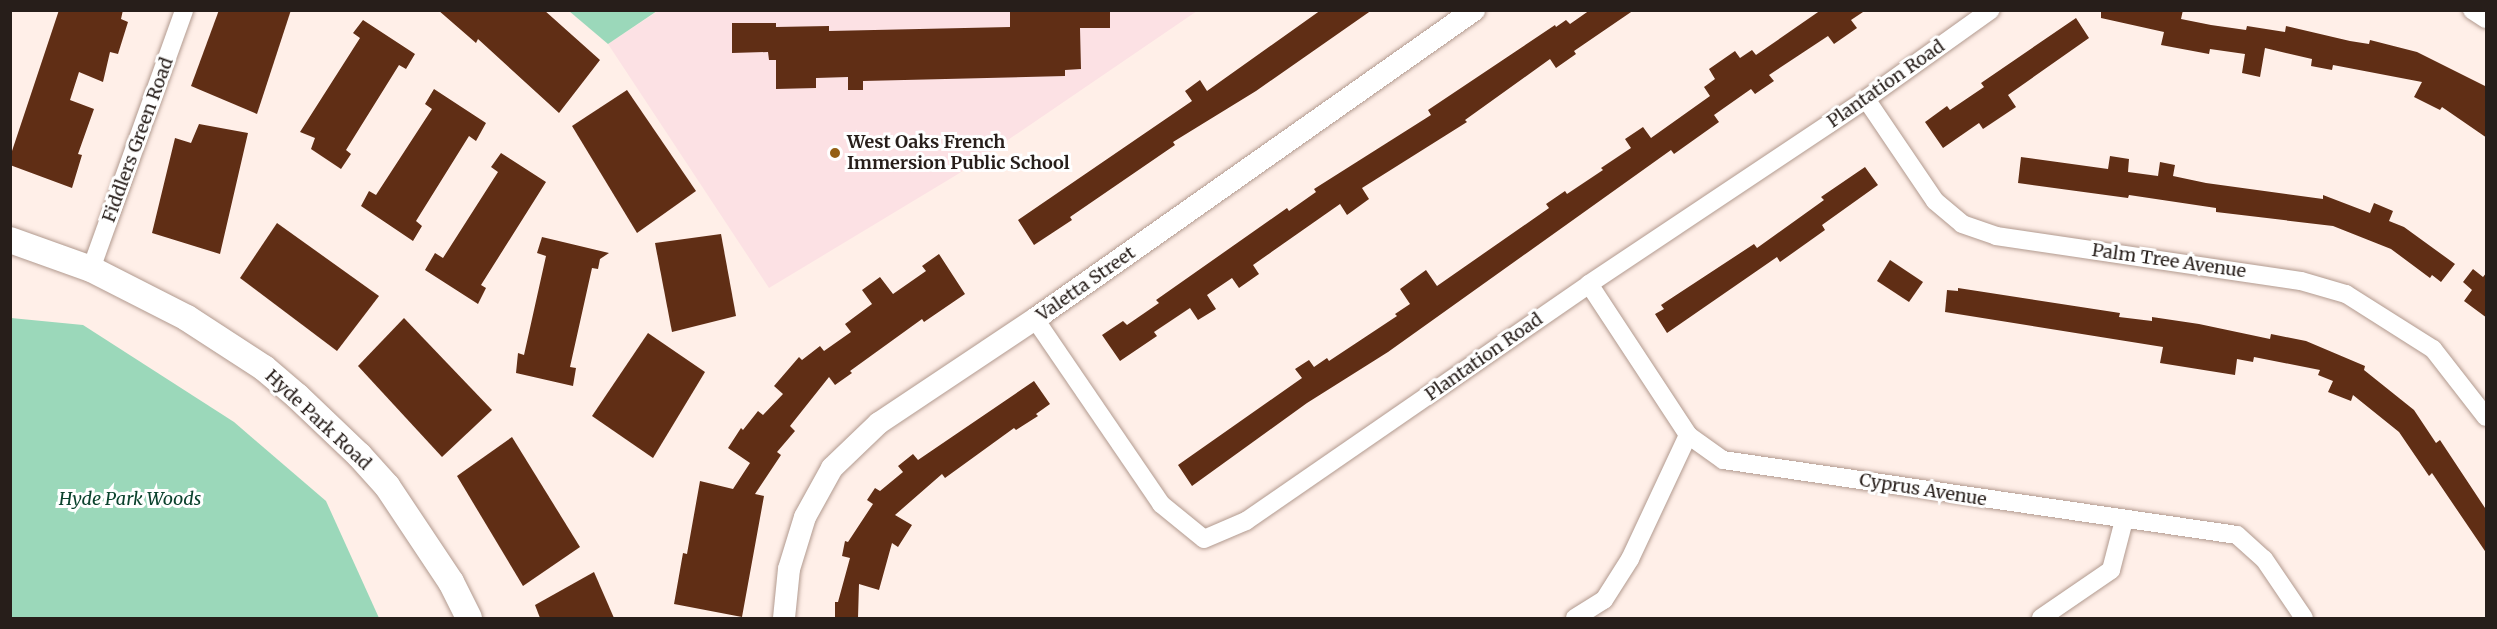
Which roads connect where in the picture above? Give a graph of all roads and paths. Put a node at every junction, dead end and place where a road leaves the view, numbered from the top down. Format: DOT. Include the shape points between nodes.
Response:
graph roads {
  1 [pos="184,10"];
  2 [pos="1474,10"];
  3 [pos="1991,10"];
  4 [pos="2472,10"];
  5 [pos="2487,19"];
  6 [pos="1866,99"];
  7 [pos="10,240"];
  8 [pos="91,269"];
  9 [pos="1589,285"];
  10 [pos="1035,319"];
  11 [pos="2487,417"];
  12 [pos="1688,435"];
  13 [pos="2124,520"];
  14 [pos="469,618"];
  15 [pos="784,618"];
  16 [pos="1575,618"];
  17 [pos="2041,618"];
  18 [pos="2304,618"];
  1 -- 8 [label="street, Fiddlers Green Road"];
  2 -- 10 [label="street, Valetta Street"];
  3 -- 6 [label="street, Plantation Road"];
  4 -- 5 [label="street"];
  6 -- 9 [label="street, Plantation Road"];
  6 -- 11 [label="street, Palm Tree Avenue" via="1935,201 1962,224 1996,236 2301,281 2346,294 2433,349"];
  7 -- 8 [label="main road, Hyde Park Road"];
  8 -- 14 [label="main road, Hyde Park Road" via="226,342 264,368 329,424 387,486 451,582"];
  9 -- 10 [label="street, Plantation Road" via="1246,521 1204,539 1161,504"];
  9 -- 12 [label="street, Cyprus Avenue"];
  10 -- 15 [label="street, Valetta Street" via="879,423 832,468 806,517 789,569"];
  12 -- 13 [label="street, Cyprus Avenue" via="1723,460"];
  12 -- 16 [label="street" via="1630,559 1604,600"];
  13 -- 17 [label="street" via="2111,570"];
  13 -- 18 [label="street, Cyprus Avenue" via="2237,535 2264,559"];
}
